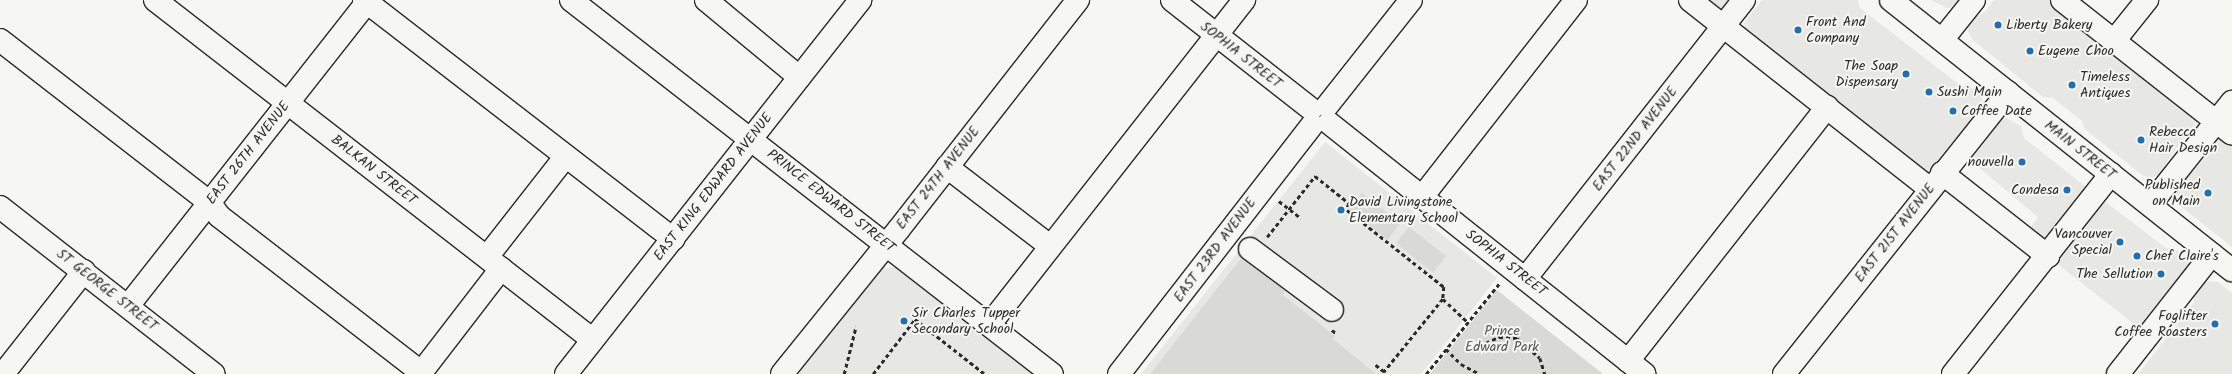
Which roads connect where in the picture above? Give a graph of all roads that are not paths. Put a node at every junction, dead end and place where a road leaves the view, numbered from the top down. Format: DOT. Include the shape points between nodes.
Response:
graph roads {
  1 [pos="154,0"];
  2 [pos="571,0"];
  3 [pos="707,0"];
  4 [pos="860,0"];
  5 [pos="1078,0"];
  6 [pos="1172,0"];
  7 [pos="1244,0"];
  8 [pos="1411,0"];
  9 [pos="1576,0"];
  10 [pos="1690,0"];
  11 [pos="1744,0"];
  12 [pos="1891,0"];
  13 [pos="1974,0"];
  14 [pos="2062,0"];
  15 [pos="2146,0"];
  16 [pos="366,1"];
  17 [pos="1723,26"];
  18 [pos="1217,36"];
  19 [pos="0,40"];
  20 [pos="1942,40"];
  21 [pos="2114,41"];
  22 [pos="799,76"];
  23 [pos="2008,92"];
  24 [pos="2232,102"];
  25 [pos="287,103"];
  26 [pos="1827,107"];
  27 [pos="1319,116"];
  28 [pos="2224,128"];
  29 [pos="750,139"];
  30 [pos="565,157"];
  31 [pos="947,167"];
  32 [pos="2111,174"];
  33 [pos="1936,181"];
  34 [pos="1422,197"];
  35 [pos="209,202"];
  36 [pos="2150,205"];
  37 [pos="0,207"];
  38 [pos="672,239"];
  39 [pos="887,244"];
  40 [pos="1257,245"];
  41 [pos="1050,246"];
  42 [pos="2212,254"];
  43 [pos="2048,256"];
  44 [pos="494,263"];
  45 [pos="2232,270"];
  46 [pos="84,271"];
  47 [pos="1525,279"];
  48 [pos="128,306"];
  49 [pos="1332,310"];
  50 [pos="990,324"];
  51 [pos="593,340"];
  52 [pos="1636,368"];
  53 [pos="202,370"];
  54 [pos="420,373"];
  55 [pos="3,374"];
  56 [pos="566,374"];
  57 [pos="782,374"];
  58 [pos="1052,374"];
  59 [pos="1119,374"];
  60 [pos="1784,374"];
  61 [pos="1953,374"];
  62 [pos="2118,374"];
  1 -- 25 [label="street, BALKAN STREET"];
  2 -- 29 [label="street, PRINCE EDWARD STREET"];
  3 -- 22 [label="street"];
  4 -- 22 [label="street, EAST KING EDWARD AVENUE"];
  5 -- 31 [label="street, EAST 24TH AVENUE"];
  6 -- 18 [label="street, SOPHIA STREET"];
  7 -- 18 [label="street"];
  8 -- 27 [label="street, EAST 23RD AVENUE"];
  9 -- 34 [label="street"];
  10 -- 17 [label="street"];
  11 -- 17 [label="street, EAST 22ND AVENUE"];
  12 -- 20 [label="street, MAIN STREET"];
  13 -- 20 [label="street"];
  14 -- 21 [label="street"];
  15 -- 21 [label="street"];
  16 -- 25 [label="street, EAST 26TH AVENUE"];
  16 -- 30 [label="street"];
  17 -- 26 [label="street"];
  17 -- 47 [label="street, EAST 22ND AVENUE"];
  18 -- 27 [label="street, SOPHIA STREET"];
  18 -- 41 [label="street"];
  19 -- 35 [label="street"];
  20 -- 23 [label="street, MAIN STREET"];
  21 -- 28 [label="street"];
  22 -- 29 [label="street, EAST KING EDWARD AVENUE"];
  23 -- 32 [label="street, MAIN STREET"];
  23 -- 33 [label="street, EAST 21ST AVENUE"];
  24 -- 28 [label="street"];
  25 -- 35 [label="street, EAST 26TH AVENUE"];
  25 -- 44 [label="street, BALKAN STREET"];
  26 -- 33 [label="street"];
  26 -- 52 [label="street"];
  27 -- 34 [label="street, SOPHIA STREET"];
  27 -- 59 [label="street, EAST 23RD AVENUE"];
  28 -- 36 [label="street"];
  29 -- 38 [label="street, EAST KING EDWARD AVENUE"];
  29 -- 39 [label="street, PRINCE EDWARD STREET"];
  30 -- 38 [label="street"];
  30 -- 44 [label="street"];
  31 -- 39 [label="street, EAST 24TH AVENUE"];
  31 -- 41 [label="street"];
  32 -- 36 [label="street, MAIN STREET"];
  32 -- 43 [label="street"];
  33 -- 43 [label="street"];
  33 -- 60 [label="street, EAST 21ST AVENUE"];
  34 -- 47 [label="street, SOPHIA STREET"];
  35 -- 48 [label="street, EAST 26TH AVENUE"];
  35 -- 54 [label="street" via="219,216"];
  36 -- 42 [label="street, MAIN STREET"];
  37 -- 46 [label="street, ST GEORGE STREET"];
  38 -- 51 [label="street, EAST KING EDWARD AVENUE"];
  39 -- 50 [label="street, PRINCE EDWARD STREET"];
  39 -- 57 [label="street, EAST 24TH AVENUE"];
  40 -- 49 [label="street"];
  41 -- 50 [label="street"];
  42 -- 45 [label="street, MAIN STREET"];
  42 -- 62 [label="street"];
  43 -- 61 [label="street"];
  44 -- 51 [label="street, BALKAN STREET"];
  44 -- 54 [label="street"];
  46 -- 48 [label="street, ST GEORGE STREET"];
  46 -- 55 [label="street"];
  47 -- 52 [label="street, SOPHIA STREET"];
  48 -- 53 [label="street, ST GEORGE STREET"];
  50 -- 58 [label="street, PRINCE EDWARD STREET"];
  51 -- 56 [label="street, EAST KING EDWARD AVENUE"];
}
